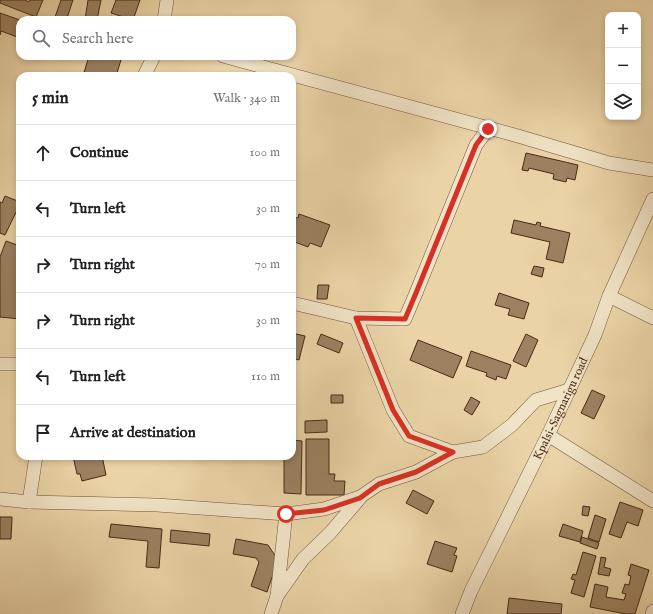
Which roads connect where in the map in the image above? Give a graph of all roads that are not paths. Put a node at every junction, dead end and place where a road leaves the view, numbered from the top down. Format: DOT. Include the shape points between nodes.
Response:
graph roads {
  1 [pos="167,0"];
  2 [pos="165,16"];
  3 [pos="152,60"];
  4 [pos="238,60"];
  5 [pos="146,72"];
  6 [pos="281,72"];
  7 [pos="296,76"];
  8 [pos="488,129"];
  9 [pos="653,170"];
  10 [pos="653,199"];
  11 [pos="609,296"];
  12 [pos="296,304"];
  13 [pos="356,318"];
  14 [pos="653,318"];
  15 [pos="0,364"];
  16 [pos="16,364"];
  17 [pos="569,390"];
  18 [pos="548,435"];
  19 [pos="453,452"];
  20 [pos="35,460"];
  21 [pos="360,498"];
  22 [pos="0,499"];
  23 [pos="653,501"];
  24 [pos="29,502"];
  25 [pos="286,514"];
  26 [pos="277,596"];
  27 [pos="271,614"];
  28 [pos="462,614"];
  1 -- 2 [label="street"];
  3 -- 5 [label="street"];
  4 -- 6 [label="street"];
  7 -- 8 [label="street"];
  8 -- 9 [label="street" via="609,163"];
  8 -- 13 [label="street" via="476,145 405,319"];
  10 -- 11 [label="street, Kpalsi-Sagnarigu road"];
  11 -- 14 [label="street"];
  11 -- 17 [label="street, Kpalsi-Sagnarigu road" via="595,335"];
  12 -- 13 [label="street"];
  13 -- 19 [label="street" via="387,397 409,436"];
  15 -- 16 [label="street"];
  17 -- 18 [label="street, Kpalsi-Sagnarigu road"];
  17 -- 19 [label="street" via="536,400 512,425 483,447"];
  18 -- 23 [label="street"];
  18 -- 28 [label="street, Kpalsi-Sagnarigu road"];
  19 -- 21 [label="street" via="416,472 379,484"];
  20 -- 24 [label="street"];
  21 -- 25 [label="street" via="324,510"];
  21 -- 26 [label="street" via="303,559"];
  22 -- 24 [label="street"];
  24 -- 25 [label="street" via="157,505"];
  25 -- 26 [label="street"];
  26 -- 27 [label="street"];
}
